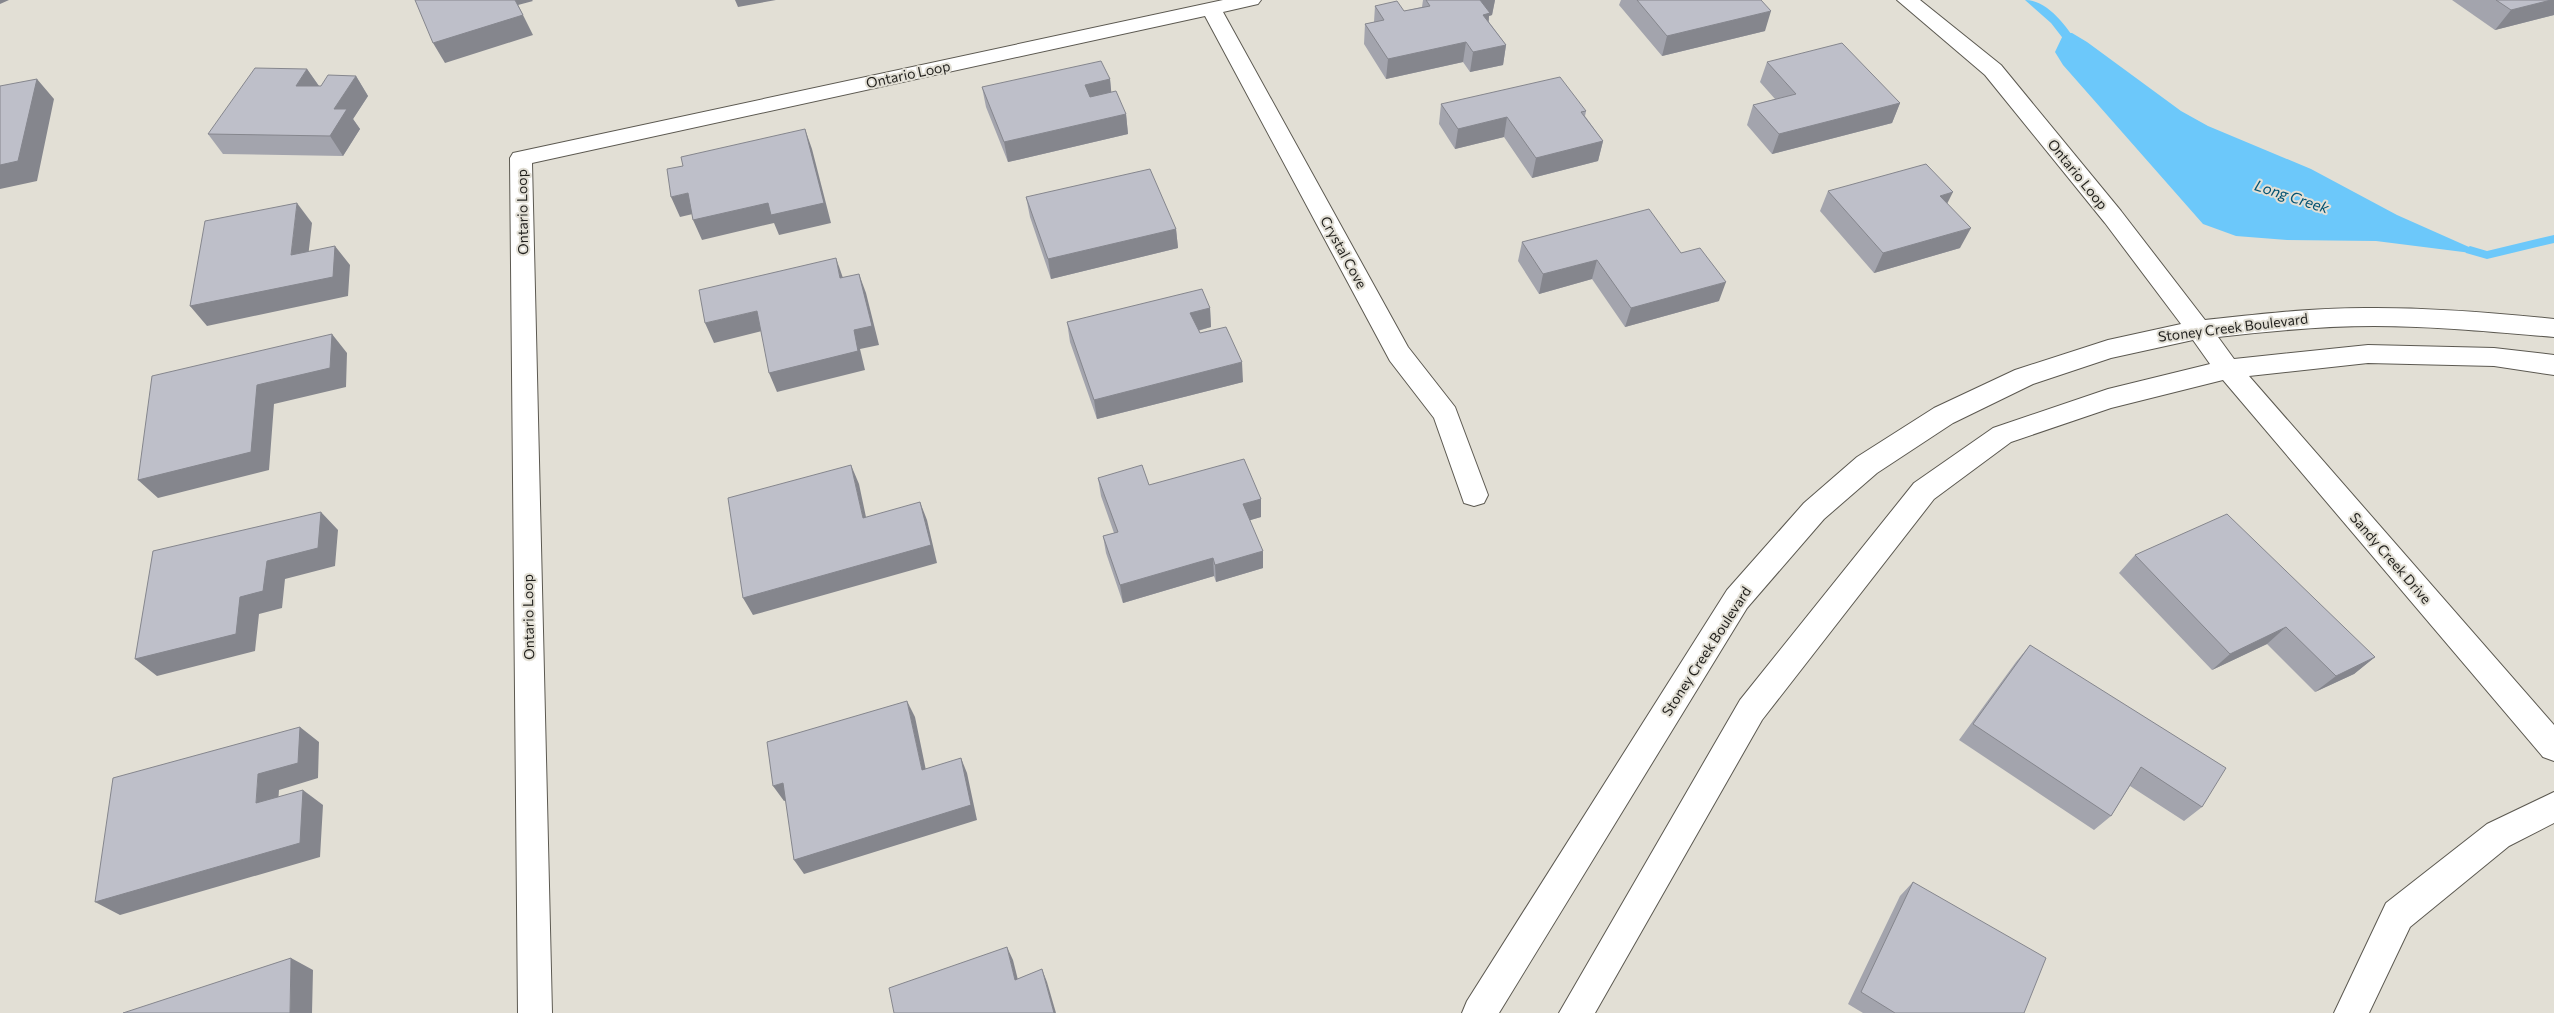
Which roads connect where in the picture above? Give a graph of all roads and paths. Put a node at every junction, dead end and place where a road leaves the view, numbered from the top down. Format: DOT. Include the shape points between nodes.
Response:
graph roads {
  1 [pos="1251,0"];
  2 [pos="1907,0"];
  3 [pos="1211,9"];
  4 [pos="2554,328"];
  5 [pos="2198,329"];
  6 [pos="2554,365"];
  7 [pos="2228,369"];
  8 [pos="1474,495"];
  9 [pos="2554,748"];
  10 [pos="2554,807"];
  11 [pos="534,1013"];
  12 [pos="1479,1013"];
  13 [pos="1576,1013"];
  14 [pos="2351,1013"];
  1 -- 3 [label="street, Ontario Loop"];
  2 -- 5 [label="street, Ontario Loop" via="1993,70 2113,217"];
  3 -- 8 [label="street, Crystal Cove" via="1399,354 1446,414"];
  3 -- 11 [label="street, Ontario Loop" via="521,158"];
  4 -- 5 [label="street, Stoney Creek Boulevard" via="2416,316 2341,315"];
  5 -- 7 [label="street, Ontario Loop"];
  5 -- 12 [label="street, Stoney Creek Boulevard" via="2077,357 1967,403 1866,466 1820,505 1777,549 1737,598"];
  6 -- 7 [label="street" via="2494,357 2368,354"];
  7 -- 9 [label="street, Sandy Creek Drive"];
  7 -- 13 [label="street" via="2108,399 2002,435 1924,491 1751,710"];
  10 -- 14 [label="street" via="2498,835 2398,915"];
}
